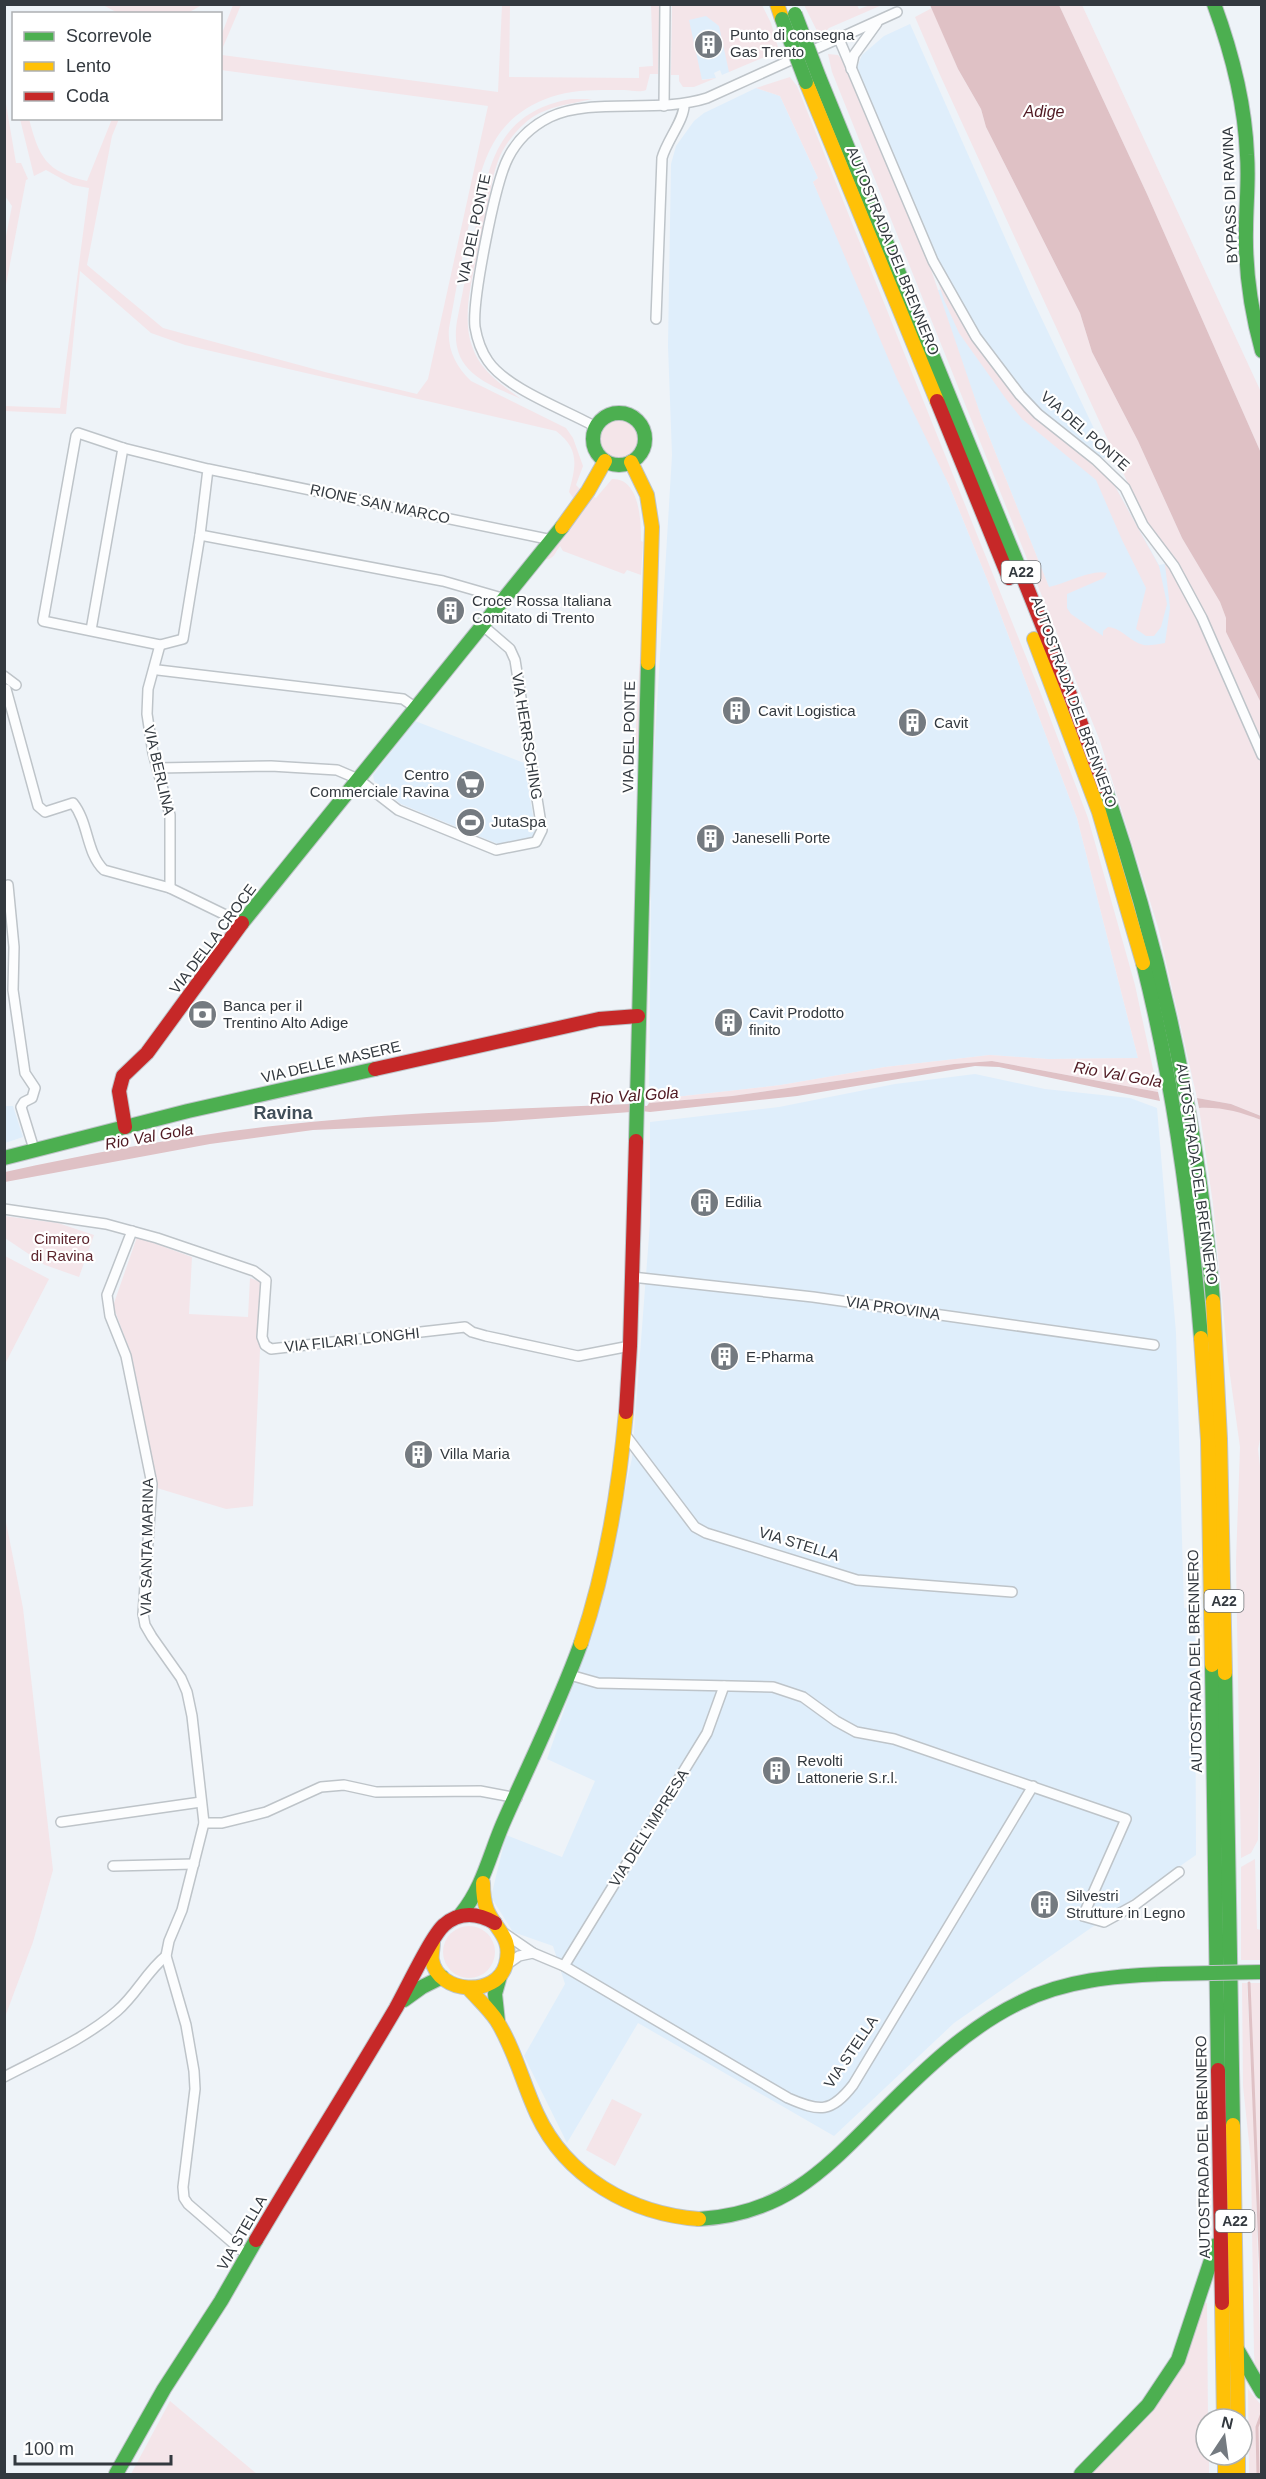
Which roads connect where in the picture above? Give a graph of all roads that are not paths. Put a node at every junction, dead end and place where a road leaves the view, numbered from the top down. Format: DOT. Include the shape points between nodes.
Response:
graph roads {
  1 [pos="665,4"];
  2 [pos="777,4"];
  3 [pos="1214,4"];
  4 [pos="1221,4"];
  5 [pos="789,12"];
  6 [pos="897,12"];
  7 [pos="878,21"];
  8 [pos="839,39"];
  9 [pos="851,69"];
  10 [pos="684,104"];
  11 [pos="664,106"];
  12 [pos="1262,315"];
  13 [pos="656,319"];
  14 [pos="1262,351"];
  15 [pos="596,427"];
  16 [pos="123,448"];
  17 [pos="605,461"];
  18 [pos="632,462"];
  19 [pos="208,469"];
  20 [pos="200,535"];
  21 [pos="552,540"];
  22 [pos="502,598"];
  23 [pos="481,624"];
  24 [pos="91,630"];
  25 [pos="160,645"];
  26 [pos="158,670"];
  27 [pos="5,676"];
  28 [pos="416,708"];
  29 [pos="1262,755"];
  30 [pos="157,768"];
  31 [pos="358,779"];
  32 [pos="8,885"];
  33 [pos="170,888"];
  34 [pos="242,923"];
  35 [pos="638,1017"];
  36 [pos="1181,1111"];
  37 [pos="125,1127"];
  38 [pos="34,1149"];
  39 [pos="4,1158"];
  40 [pos="4,1209"];
  41 [pos="132,1231"];
  42 [pos="632,1276"];
  43 [pos="1154,1345"];
  44 [pos="630,1346"];
  45 [pos="624,1433"];
  46 [pos="1012,1592"];
  47 [pos="570,1675"];
  48 [pos="724,1686"];
  49 [pos="1033,1786"];
  50 [pos="517,1798"];
  51 [pos="201,1802"];
  52 [pos="61,1822"];
  53 [pos="204,1823"];
  54 [pos="194,1864"];
  55 [pos="113,1866"];
  56 [pos="1179,1872"];
  57 [pos="483,1882"];
  58 [pos="461,1914"];
  59 [pos="499,1927"];
  60 [pos="435,1937"];
  61 [pos="533,1953"];
  62 [pos="166,1956"];
  63 [pos="564,1966"];
  64 [pos="503,1970"];
  65 [pos="1262,1972"];
  66 [pos="442,1977"];
  67 [pos="471,1990"];
  68 [pos="396,2008"];
  69 [pos="499,2024"];
  70 [pos="4,2077"];
  71 [pos="1221,2229"];
  72 [pos="248,2256"];
  73 [pos="1238,2349"];
  74 [pos="1262,2392"];
  75 [pos="1224,2407"];
  76 [pos="1238,2407"];
  77 [pos="116,2475"];
  78 [pos="1081,2475"];
  1 -- 11 [label="street"];
  2 -- 5 [label="main road, AUTOSTRADA DEL BRENNERO / A22"];
  3 -- 14 [label="main road, BYPASS DI RAVINA" via="1243,112 1248,155 1246,231 1251,308"];
  4 -- 12 [label="main road, BYPASS DI RAVINA" via="1236,48 1254,150 1253,230"];
  5 -- 36 [label="main road, AUTOSTRADA DEL BRENNERO / A22, bridge" via="813,80 977,464 1094,759 1149,939"];
  6 -- 7 [label="street, VIA DEL PONTE"];
  7 -- 8 [label="street, VIA DEL PONTE"];
  7 -- 9 [label="street, VIA DEL PONTE" via="854,54"];
  8 -- 9 [label="street, VIA DEL PONTE"];
  8 -- 10 [label="street, VIA DEL PONTE" via="726,91"];
  9 -- 29 [label="street, VIA DEL PONTE" via="933,261 976,337 1038,414 1125,488 1143,525 1174,566 1202,618"];
  10 -- 11 [label="street, VIA DEL PONTE"];
  10 -- 13 [label="street" via="685,111 662,158"];
  11 -- 15 [label="street, VIA DEL PONTE" via="571,111 549,117 528,131 514,147 497,191 475,312 478,339 489,362 515,385"];
  15 -- 17 [label="main road" via="594,447"];
  15 -- 18 [label="main road" via="602,419 619,413 639,423 644,444"];
  16 -- 19 [label="street, RIONE SAN MARCO"];
  16 -- 24 [label="street"];
  16 -- 24 [label="street, RIONE SAN MARCO" via="78,433 76,436 43,621"];
  17 -- 18 [label="main road" via="614,465"];
  17 -- 21 [label="main road, VIA DELLA CROCE"];
  18 -- 35 [label="main road, VIA DEL PONTE" via="647,495 652,527"];
  19 -- 20 [label="street"];
  19 -- 21 [label="street, RIONE SAN MARCO"];
  20 -- 22 [label="street" via="442,581"];
  20 -- 25 [label="street" via="183,639"];
  21 -- 22 [label="main road, VIA DELLA CROCE"];
  22 -- 23 [label="main road, VIA DELLA CROCE"];
  23 -- 28 [label="main road, VIA DELLA CROCE"];
  23 -- 31 [label="street, VIA HERRSCHING" via="510,649 515,660 542,830 540,839 496,850 398,810"];
  24 -- 25 [label="street, RIONE SAN MARCO"];
  25 -- 30 [label="street, VIA BERLINA" via="148,689 147,714"];
  26 -- 28 [label="street" via="403,699"];
  27 -- 33 [label="street" via="11,687 38,806 45,812 74,803 97,863 104,870"];
  28 -- 31 [label="main road, VIA DELLA CROCE"];
  30 -- 31 [label="street" via="304,768 337,770"];
  30 -- 33 [label="street, VIA BERLINA" via="171,825"];
  31 -- 34 [label="main road, VIA DELLA CROCE"];
  32 -- 38 [label="street" via="14,947 13,990 25,1073 35,1088 32,1098 21,1107"];
  33 -- 34 [label="street"];
  34 -- 37 [label="main road, VIA DELLA CROCE" via="147,1053 123,1076 119,1091"];
  35 -- 37 [label="main road, VIA DELLE MASERE" via="599,1019"];
  35 -- 42 [label="main road, VIA STELLA"];
  36 -- 71 [label="main road, AUTOSTRADA DEL BRENNERO / A22" via="1207,1429"];
  36 -- 73 [label="main road, AUTOSTRADA DEL BRENNERO / A22" via="1209,1260 1218,1375"];
  37 -- 38 [label="main road, VIA DELLE MASERE"];
  38 -- 39 [label="main road, VIA DELLE MASERE"];
  40 -- 41 [label="street, VIA FILARI LONGHI"];
  41 -- 44 [label="street, VIA FILARI LONGHI" via="254,1271 266,1280 262,1337 271,1349 465,1327 486,1336 578,1356"];
  41 -- 51 [label="street, VIA SANTA MARINA" via="107,1295 110,1316 126,1356 152,1484 143,1614 145,1625 187,1692"];
  42 -- 43 [label="street, VIA PROVINA"];
  42 -- 44 [label="main road, VIA STELLA"];
  44 -- 45 [label="main road, VIA STELLA"];
  45 -- 46 [label="street, VIA STELLA" via="695,1527 706,1533 857,1581"];
  45 -- 47 [label="main road, VIA STELLA" via="613,1516"];
  47 -- 48 [label="street" via="598,1683"];
  47 -- 50 [label="main road, VIA STELLA"];
  48 -- 49 [label="street" via="773,1687 802,1697 856,1732 894,1739"];
  48 -- 63 [label="street, VIA DELL'IMPRESA" via="707,1733"];
  49 -- 56 [label="street" via="1125,1819 1083,1916 1104,1922 1135,1905"];
  49 -- 63 [label="street, VIA STELLA" via="840,2102 807,2106 788,2097"];
  50 -- 53 [label="street" via="480,1791 376,1792 345,1785 321,1787 266,1812 222,1823"];
  50 -- 57 [label="main road, VIA STELLA" via="501,1828"];
  51 -- 52 [label="street"];
  51 -- 53 [label="street, VIA SANTA MARINA"];
  53 -- 54 [label="street, VIA SANTA MARINA"];
  54 -- 55 [label="street"];
  54 -- 62 [label="street, VIA SANTA MARINA"];
  57 -- 58 [label="main road, VIA STELLA" via="473,1902"];
  57 -- 59 [label="main road, VIA STELLA" via="487,1910"];
  58 -- 59 [label="main road, VIA STELLA" via="485,1916"];
  58 -- 60 [label="main road, VIA STELLA" via="450,1919"];
  59 -- 61 [label="street, VIA STELLA"];
  59 -- 64 [label="main road, VIA STELLA" via="508,1954"];
  60 -- 66 [label="main road" via="432,1958"];
  60 -- 68 [label="main road, VIA STELLA"];
  61 -- 63 [label="street, VIA STELLA"];
  61 -- 64 [label="street" via="519,1956"];
  62 -- 70 [label="street" via="116,2012"];
  62 -- 72 [label="street" via="186,2025 194,2071 184,2198"];
  64 -- 67 [label="main road" via="492,1983"];
  64 -- 69 [label="main road, VIA STELLA" via="495,1994"];
  65 -- 69 [label="main road, bridge" via="1104,1978 1034,1996 972,2032 815,2177 764,2206 698,2219 622,2199 593,2183 570,2163 540,2124"];
  66 -- 67 [label="main road" via="452,1986"];
  66 -- 68 [label="main road, VIA STELLA"];
  67 -- 69 [label="main road"];
  68 -- 72 [label="main road, VIA STELLA"];
  71 -- 75 [label="main road, AUTOSTRADA DEL BRENNERO / A22"];
  71 -- 78 [label="main road" via="1178,2360 1148,2405"];
  72 -- 77 [label="main road, VIA STELLA" via="164,2389"];
  73 -- 74 [label="main road"];
  73 -- 76 [label="main road, AUTOSTRADA DEL BRENNERO / A22"];
}
